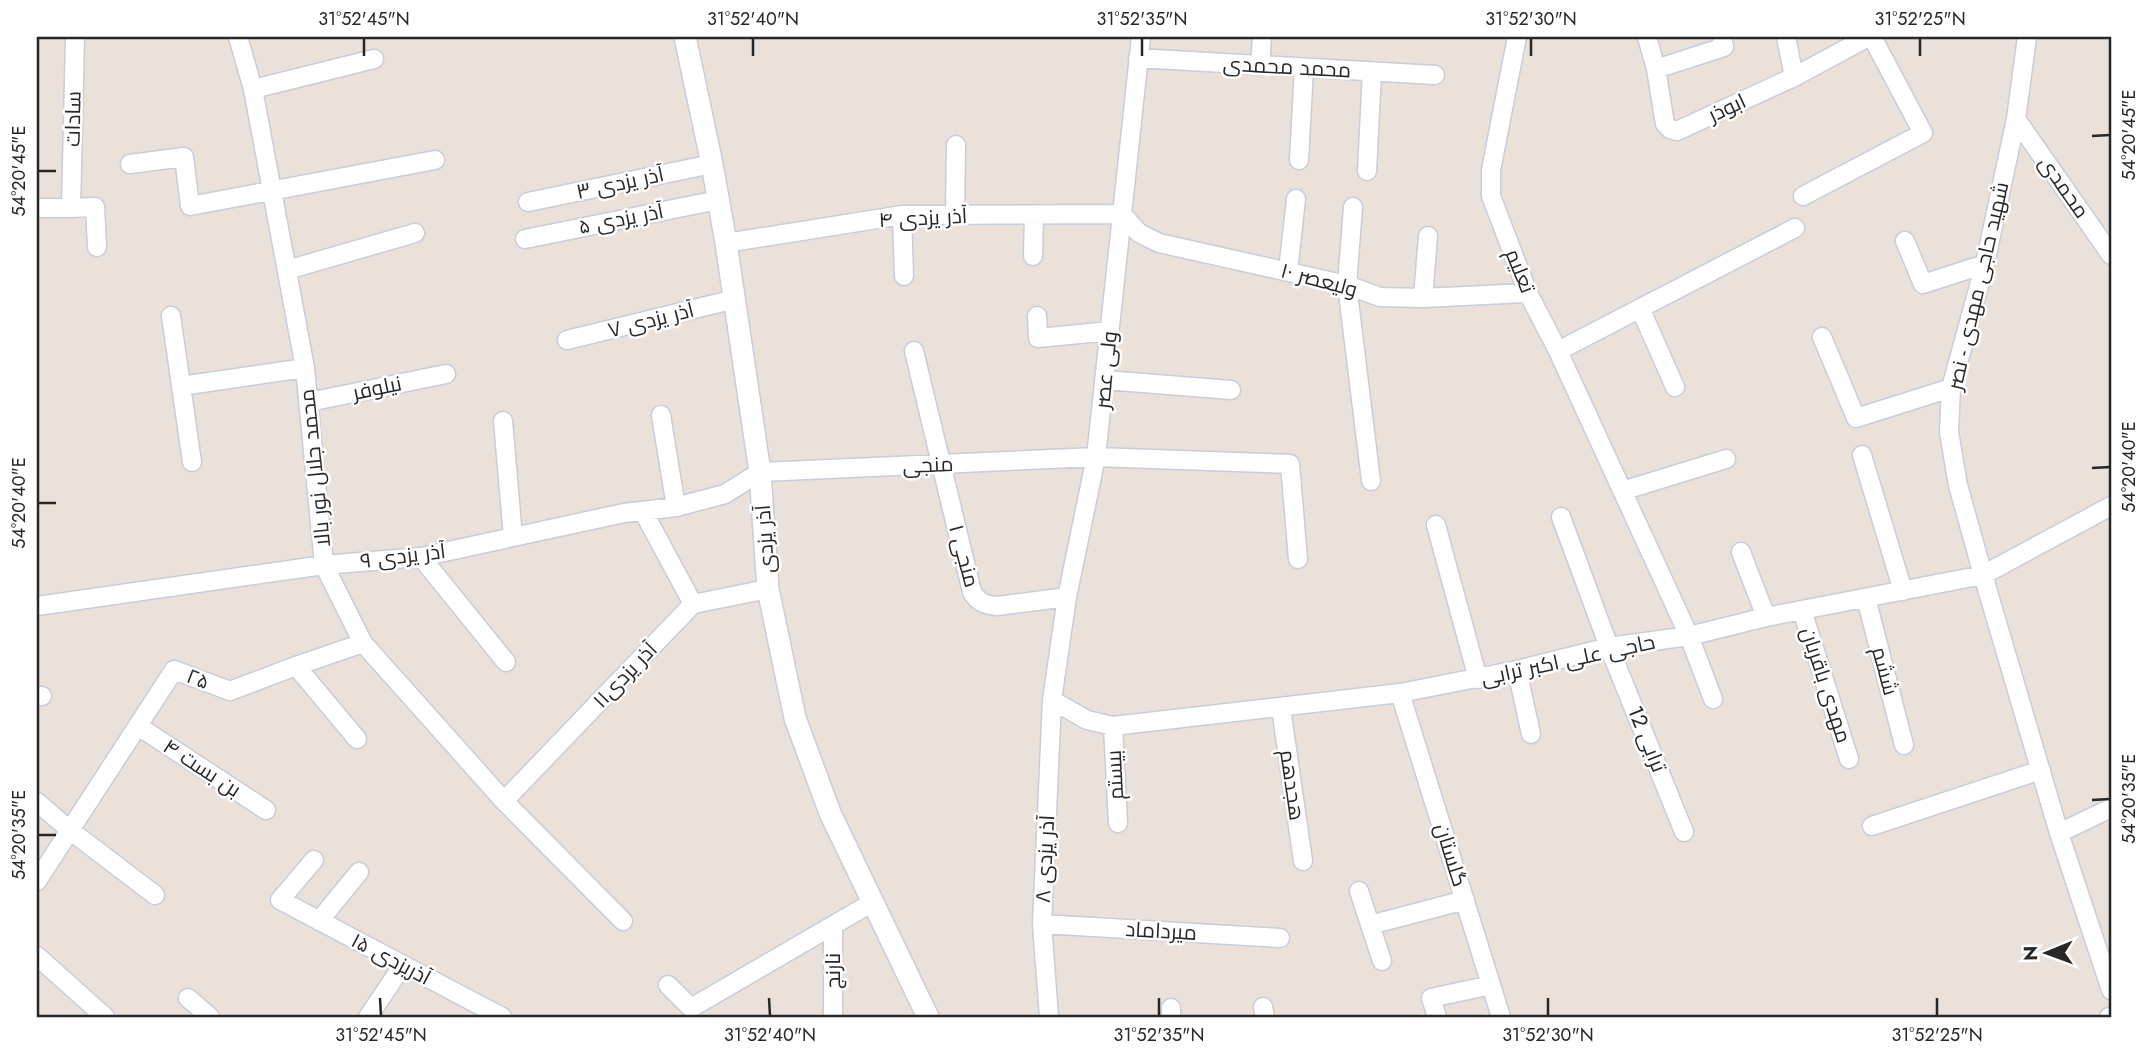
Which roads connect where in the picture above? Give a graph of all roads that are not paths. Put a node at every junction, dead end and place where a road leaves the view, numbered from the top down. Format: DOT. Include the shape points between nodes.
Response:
graph roads {
  1 [pos="75,37"];
  2 [pos="238,37"];
  3 [pos="685,37"];
  4 [pos="1141,37"];
  5 [pos="1262,37"];
  6 [pos="1517,37"];
  7 [pos="1647,37"];
  8 [pos="1722,37"];
  9 [pos="1786,37"];
  10 [pos="1870,37"];
  11 [pos="2027,37"];
  12 [pos="1139,58"];
  13 [pos="374,60"];
  14 [pos="1261,65"];
  15 [pos="1304,68"];
  16 [pos="1656,69"];
  17 [pos="1372,72"];
  18 [pos="1436,75"];
  19 [pos="1794,77"];
  20 [pos="253,89"];
  21 [pos="2016,118"];
  22 [pos="956,145"];
  23 [pos="435,160"];
  24 [pos="1299,160"];
  25 [pos="130,164"];
  26 [pos="712,164"];
  27 [pos="1367,172"];
  28 [pos="271,189"];
  29 [pos="1803,196"];
  30 [pos="1296,199"];
  31 [pos="718,200"];
  32 [pos="528,202"];
  33 [pos="1353,207"];
  34 [pos="37,208"];
  35 [pos="71,208"];
  36 [pos="1122,214"];
  37 [pos="902,215"];
  38 [pos="956,215"];
  39 [pos="1034,215"];
  40 [pos="1795,228"];
  41 [pos="415,233"];
  42 [pos="1428,236"];
  43 [pos="525,239"];
  44 [pos="1905,241"];
  45 [pos="726,243"];
  46 [pos="97,247"];
  47 [pos="2111,255"];
  48 [pos="1033,256"];
  49 [pos="1985,264"];
  50 [pos="287,270"];
  51 [pos="1288,271"];
  52 [pos="904,276"];
  53 [pos="1347,285"];
  54 [pos="1528,292"];
  55 [pos="1423,298"];
  56 [pos="735,299"];
  57 [pos="1640,309"];
  58 [pos="170,316"];
  59 [pos="1037,316"];
  60 [pos="1110,331"];
  61 [pos="1822,337"];
  62 [pos="566,340"];
  63 [pos="914,351"];
  64 [pos="1559,351"];
  65 [pos="305,368"];
  66 [pos="446,374"];
  67 [pos="1105,380"];
  68 [pos="181,386"];
  69 [pos="1675,387"];
  70 [pos="1951,388"];
  71 [pos="1231,390"];
  72 [pos="309,402"];
  73 [pos="661,415"];
  74 [pos="503,421"];
  75 [pos="1862,455"];
  76 [pos="1096,457"];
  77 [pos="1726,458"];
  78 [pos="192,462"];
  79 [pos="940,464"];
  80 [pos="761,472"];
  81 [pos="1371,481"];
  82 [pos="1622,491"];
  83 [pos="2111,506"];
  84 [pos="676,507"];
  85 [pos="643,511"];
  86 [pos="1561,517"];
  87 [pos="1436,525"];
  88 [pos="513,537"];
  89 [pos="1741,552"];
  90 [pos="421,557"];
  91 [pos="1298,559"];
  92 [pos="324,565"];
  93 [pos="1983,575"];
  94 [pos="768,589"];
  95 [pos="1903,591"];
  96 [pos="1067,597"];
  97 [pos="1866,598"];
  98 [pos="693,604"];
  99 [pos="37,607"];
  100 [pos="1802,610"];
  101 [pos="1766,617"];
  102 [pos="1689,636"];
  103 [pos="363,643"];
  104 [pos="1609,647"];
  105 [pos="506,662"];
  106 [pos="296,666"];
  107 [pos="1517,670"];
  108 [pos="1478,679"];
  109 [pos="1400,692"];
  110 [pos="1713,699"];
  111 [pos="1052,700"];
  112 [pos="1281,708"];
  113 [pos="138,726"];
  114 [pos="1113,726"];
  115 [pos="1531,734"];
  116 [pos="358,739"];
  117 [pos="1904,745"];
  118 [pos="1849,759"];
  119 [pos="2041,770"];
  120 [pos="504,801"];
  121 [pos="37,802"];
  122 [pos="2111,808"];
  123 [pos="266,810"];
  124 [pos="1118,823"];
  125 [pos="1872,826"];
  126 [pos="71,831"];
  127 [pos="1684,832"];
  128 [pos="2059,833"];
  129 [pos="314,860"];
  130 [pos="1303,861"];
  131 [pos="359,872"];
  132 [pos="37,881"];
  133 [pos="1359,891"];
  134 [pos="155,895"];
  135 [pos="1465,900"];
  136 [pos="873,902"];
  137 [pos="319,921"];
  138 [pos="623,921"];
  139 [pos="1042,924"];
  140 [pos="1370,925"];
  141 [pos="833,926"];
  142 [pos="1280,939"];
  143 [pos="37,956"];
  144 [pos="1382,961"];
  145 [pos="403,965"];
  146 [pos="668,985"];
  147 [pos="1491,985"];
  148 [pos="2111,990"];
  149 [pos="188,998"];
  150 [pos="925,1014"];
  151 [pos="105,1017"];
  152 [pos="210,1017"];
  153 [pos="369,1017"];
  154 [pos="502,1017"];
  155 [pos="833,1017"];
  156 [pos="1049,1017"];
  157 [pos="1437,1017"];
  158 [pos="1501,1017"];
  1 -- 35 [label="street, سادات"];
  2 -- 20 [label="street, محمد جلال نور بالا"];
  3 -- 26 [label="street, آذر یزدی"];
  4 -- 12 [label="street, ولی عصر"];
  5 -- 14 [label="street"];
  6 -- 54 [label="street, تعلیم" via="1490,183"];
  7 -- 16 [label="street, ابوذر"];
  8 -- 16 [label="street" via="1724,47"];
  9 -- 19 [label="street"];
  10 -- 19 [label="street, ابوذر"];
  10 -- 29 [label="street" via="1923,133"];
  11 -- 21 [label="street, شهید حاجی مهدی - نصر"];
  12 -- 14 [label="street, محمد محمدی"];
  12 -- 36 [label="street, ولی عصر"];
  13 -- 20 [label="street"];
  14 -- 15 [label="street, محمد محمدی"];
  15 -- 17 [label="street, محمد محمدی"];
  15 -- 24 [label="street"];
  16 -- 19 [label="street, ابوذر" via="1665,124 1677,131"];
  17 -- 18 [label="street, محمد محمدی"];
  17 -- 27 [label="street"];
  20 -- 28 [label="street, محمد جلال نور بالا"];
  21 -- 47 [label="street, محمدی"];
  21 -- 49 [label="street, شهید حاجی مهدی - نصر"];
  22 -- 38 [label="street"];
  23 -- 28 [label="street"];
  25 -- 28 [label="street" via="184,158 190,206"];
  26 -- 31 [label="street, آذر یزدی"];
  26 -- 32 [label="street, آذر یزدی ۳"];
  28 -- 50 [label="street, محمد جلال نور بالا"];
  30 -- 51 [label="street"];
  31 -- 43 [label="street, آذر یزدی ۵"];
  31 -- 45 [label="street, آذر یزدی"];
  33 -- 53 [label="street"];
  34 -- 35 [label="street"];
  35 -- 46 [label="street" via="96,207"];
  36 -- 39 [label="street, ۴ آذر یزدی"];
  36 -- 51 [label="street, ۱۰ ولیعصر" via="1139,233 1159,243"];
  36 -- 60 [label="street, ولی عصر"];
  37 -- 38 [label="street, ۴ آذر یزدی"];
  37 -- 45 [label="street, ۴ آذر یزدی"];
  37 -- 52 [label="street"];
  38 -- 39 [label="street, ۴ آذر یزدی"];
  39 -- 48 [label="street"];
  40 -- 57 [label="street"];
  41 -- 50 [label="street"];
  42 -- 55 [label="street"];
  44 -- 49 [label="street" via="1923,284"];
  45 -- 56 [label="street, آذر یزدی"];
  49 -- 70 [label="street, شهید حاجی مهدی - نصر"];
  50 -- 65 [label="street, محمد جلال نور بالا"];
  51 -- 53 [label="street, ۱۰ ولیعصر"];
  53 -- 55 [label="street, ۱۰ ولیعصر" via="1380,297"];
  53 -- 81 [label="street"];
  54 -- 55 [label="street, ۱۰ ولیعصر"];
  54 -- 64 [label="street, تعلیم"];
  56 -- 62 [label="street, آذر یزدی ۷"];
  56 -- 80 [label="street, آذر یزدی"];
  57 -- 64 [label="street"];
  57 -- 69 [label="street"];
  58 -- 68 [label="street"];
  59 -- 60 [label="street" via="1038,338"];
  60 -- 67 [label="street, ولی عصر"];
  61 -- 70 [label="street" via="1856,418"];
  63 -- 79 [label="street"];
  64 -- 82 [label="street, تعلیم"];
  65 -- 68 [label="street"];
  65 -- 72 [label="street, محمد جلال نور بالا"];
  66 -- 72 [label="street, نیلوفر"];
  67 -- 71 [label="street"];
  67 -- 76 [label="street, ولی عصر"];
  68 -- 78 [label="street"];
  70 -- 93 [label="street, شهید حاجی مهدی - نصر" via="1949,432 1958,485"];
  72 -- 92 [label="street, محمد جلال نور بالا"];
  73 -- 84 [label="street"];
  74 -- 88 [label="street"];
  75 -- 95 [label="street"];
  76 -- 79 [label="street, منجی"];
  76 -- 91 [label="street, منجی" via="1290,464"];
  76 -- 96 [label="street, ولی عصر"];
  77 -- 82 [label="street"];
  79 -- 80 [label="street, منجی"];
  79 -- 96 [label="street, منجی ۱" via="976,599 997,606"];
  80 -- 84 [label="street, آذر یزدی ۹" via="725,494"];
  80 -- 94 [label="street, آذر یزدی"];
  82 -- 102 [label="street, تعلیم"];
  83 -- 93 [label="street, حاجی علی اکبر ترابی"];
  84 -- 85 [label="street, آذر یزدی ۹"];
  85 -- 88 [label="street, آذر یزدی ۹"];
  85 -- 98 [label="street"];
  86 -- 104 [label="street, ترابی 12"];
  87 -- 108 [label="street"];
  88 -- 90 [label="street, آذر یزدی ۹"];
  89 -- 101 [label="street"];
  90 -- 92 [label="street, آذر یزدی ۹"];
  90 -- 105 [label="street"];
  92 -- 99 [label="street, آذر یزدی ۹"];
  92 -- 103 [label="street, محمد جلال نور بالا"];
  93 -- 95 [label="street, حاجی علی اکبر ترابی"];
  93 -- 119 [label="street, شهید حاجی مهدی - نصر"];
  94 -- 98 [label="street"];
  94 -- 136 [label="street, آذر یزدی" via="795,718 830,813"];
  95 -- 97 [label="street, حاجی علی اکبر ترابی"];
  96 -- 111 [label="street, ولی عصر"];
  97 -- 100 [label="street, حاجی علی اکبر ترابی"];
  97 -- 117 [label="street, ششم"];
  98 -- 120 [label="street, آذر یزدی۱۱"];
  100 -- 101 [label="street, حاجی علی اکبر ترابی"];
  100 -- 118 [label="street, مهدی باقربان"];
  101 -- 102 [label="street, حاجی علی اکبر ترابی"];
  102 -- 104 [label="street, حاجی علی اکبر ترابی"];
  102 -- 110 [label="street, تعلیم"];
  103 -- 106 [label="street, ۲۵"];
  103 -- 120 [label="street, محمد جلال نور بالا"];
  104 -- 107 [label="street, حاجی علی اکبر ترابی"];
  104 -- 127 [label="street, ترابی 12"];
  106 -- 113 [label="street, ۲۵" via="230,691 174,670"];
  106 -- 116 [label="street"];
  107 -- 108 [label="street, حاجی علی اکبر ترابی"];
  107 -- 115 [label="street"];
  108 -- 109 [label="street, حاجی علی اکبر ترابی"];
  109 -- 112 [label="street, حاجی علی اکبر ترابی"];
  109 -- 135 [label="street, گلستان"];
  111 -- 114 [label="street, حاجی علی اکبر ترابی" via="1087,720"];
  111 -- 139 [label="street, ۸ آذر یزدی"];
  112 -- 114 [label="street, حاجی علی اکبر ترابی"];
  112 -- 130 [label="street, هجدهم"];
  113 -- 123 [label="street, بن بست ۴"];
  113 -- 126 [label="street, ۲۵"];
  114 -- 124 [label="street, بیستم"];
  119 -- 125 [label="street"];
  119 -- 128 [label="street, شهید حاجی مهدی - نصر"];
  120 -- 138 [label="street, محمد جلال نور بالا"];
  121 -- 126 [label="street"];
  122 -- 128 [label="street"];
  126 -- 132 [label="street, ۲۵"];
  126 -- 134 [label="street"];
  128 -- 148 [label="street, شهید حاجی مهدی - نصر"];
  129 -- 137 [label="street, ۱۵ آذریزدی" via="280,900"];
  131 -- 137 [label="street"];
  133 -- 140 [label="street"];
  135 -- 140 [label="street"];
  135 -- 147 [label="street, گلستان"];
  136 -- 141 [label="street"];
  136 -- 150 [label="street, آذر یزدی"];
  137 -- 145 [label="street, ۱۵ آذریزدی"];
  139 -- 142 [label="street, میرداماد"];
  139 -- 156 [label="street, ۸ آذر یزدی"];
  140 -- 144 [label="street"];
  141 -- 146 [label="street" via="691,1008"];
  141 -- 155 [label="street, نارنج"];
  143 -- 151 [label="street"];
  145 -- 153 [label="street"];
  145 -- 154 [label="street, ۱۵ آذریزدی"];
  147 -- 157 [label="street" via="1431,999"];
  147 -- 158 [label="street, گلستان"];
  149 -- 152 [label="street"];
}
